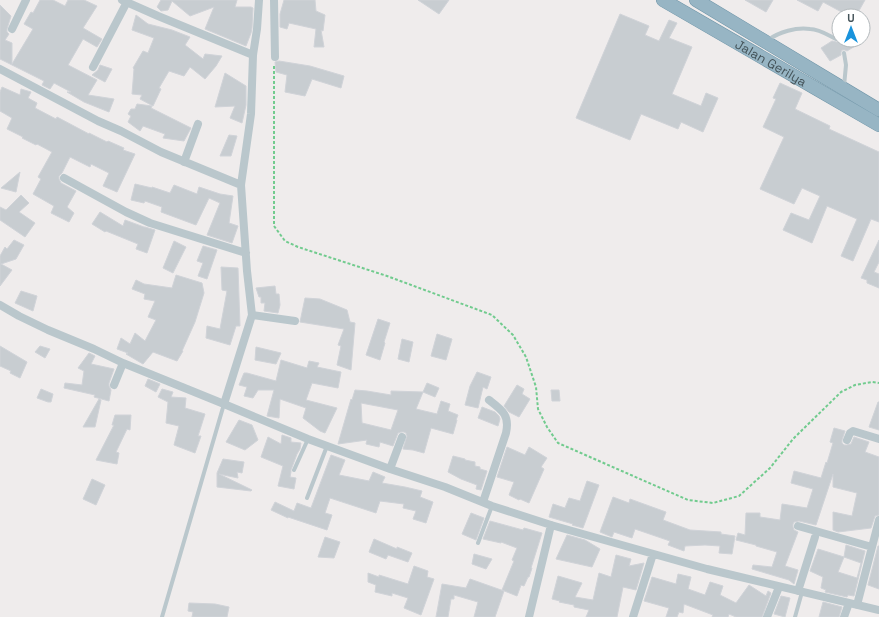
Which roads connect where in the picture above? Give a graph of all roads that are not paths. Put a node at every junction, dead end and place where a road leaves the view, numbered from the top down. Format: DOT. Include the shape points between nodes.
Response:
graph roads {
  1 [pos="26,0"];
  2 [pos="259,0"];
  3 [pos="274,0"];
  4 [pos="663,0"];
  5 [pos="696,0"];
  6 [pos="125,1"];
  7 [pos="12,29"];
  8 [pos="831,36"];
  9 [pos="766,42"];
  10 [pos="844,53"];
  11 [pos="757,54"];
  12 [pos="253,55"];
  13 [pos="274,57"];
  14 [pos="93,67"];
  15 [pos="0,69"];
  16 [pos="844,88"];
  17 [pos="879,110"];
  18 [pos="198,124"];
  19 [pos="879,125"];
  20 [pos="184,162"];
  21 [pos="64,178"];
  22 [pos="241,185"];
  23 [pos="246,253"];
  24 [pos="0,305"];
  25 [pos="252,316"];
  26 [pos="295,321"];
  27 [pos="123,363"];
  28 [pos="114,385"];
  29 [pos="489,400"];
  30 [pos="224,404"];
  31 [pos="402,437"];
  32 [pos="308,439"];
  33 [pos="879,439"];
  34 [pos="847,440"];
  35 [pos="327,446"];
  36 [pos="390,469"];
  37 [pos="294,470"];
  38 [pos="307,498"];
  39 [pos="483,502"];
  40 [pos="492,506"];
  41 [pos="879,520"];
  42 [pos="551,525"];
  43 [pos="798,526"];
  44 [pos="815,537"];
  45 [pos="478,543"];
  46 [pos="872,547"];
  47 [pos="653,554"];
  48 [pos="779,586"];
  49 [pos="800,592"];
  50 [pos="853,604"];
  51 [pos="879,610"];
  52 [pos="162,617"];
  53 [pos="528,617"];
  54 [pos="633,617"];
  55 [pos="767,617"];
  56 [pos="795,617"];
  57 [pos="844,617"];
  1 -- 7 [label="street"];
  2 -- 12 [label="street"];
  3 -- 13 [label="street"];
  4 -- 11 [label="highway, Jalan Gerilya"];
  5 -- 9 [label="highway, Jalan Gerilya"];
  6 -- 12 [label="street"];
  6 -- 14 [label="street"];
  8 -- 9 [label="lane" via="810,28 793,29"];
  9 -- 11 [label="highway"];
  9 -- 16 [label="highway, Jalan Gerilya"];
  10 -- 16 [label="lane"];
  11 -- 19 [label="highway, Jalan Gerilya"];
  12 -- 22 [label="street" via="252,114"];
  15 -- 20 [label="street" via="98,121"];
  16 -- 17 [label="highway, Jalan Gerilya"];
  18 -- 20 [label="street"];
  20 -- 22 [label="street"];
  21 -- 23 [label="street" via="150,223"];
  22 -- 23 [label="street"];
  23 -- 25 [label="street"];
  24 -- 27 [label="street" via="48,330"];
  25 -- 26 [label="street"];
  25 -- 30 [label="street"];
  27 -- 28 [label="street"];
  27 -- 30 [label="street"];
  29 -- 39 [label="street" via="502,410 508,425"];
  30 -- 32 [label="street"];
  30 -- 52 [label="lane"];
  31 -- 36 [label="street"];
  32 -- 35 [label="street"];
  32 -- 37 [label="lane"];
  33 -- 34 [label="street" via="853,431"];
  35 -- 36 [label="street"];
  35 -- 38 [label="lane"];
  36 -- 39 [label="street"];
  39 -- 40 [label="street"];
  40 -- 42 [label="street"];
  40 -- 45 [label="lane"];
  41 -- 46 [label="street"];
  42 -- 47 [label="street"];
  42 -- 53 [label="street"];
  43 -- 46 [label="street"];
  44 -- 49 [label="street"];
  46 -- 50 [label="street"];
  47 -- 48 [label="street"];
  47 -- 54 [label="street"];
  48 -- 49 [label="street"];
  48 -- 55 [label="street"];
  49 -- 50 [label="street"];
  49 -- 56 [label="lane"];
  50 -- 51 [label="street"];
  50 -- 57 [label="street"];
}
